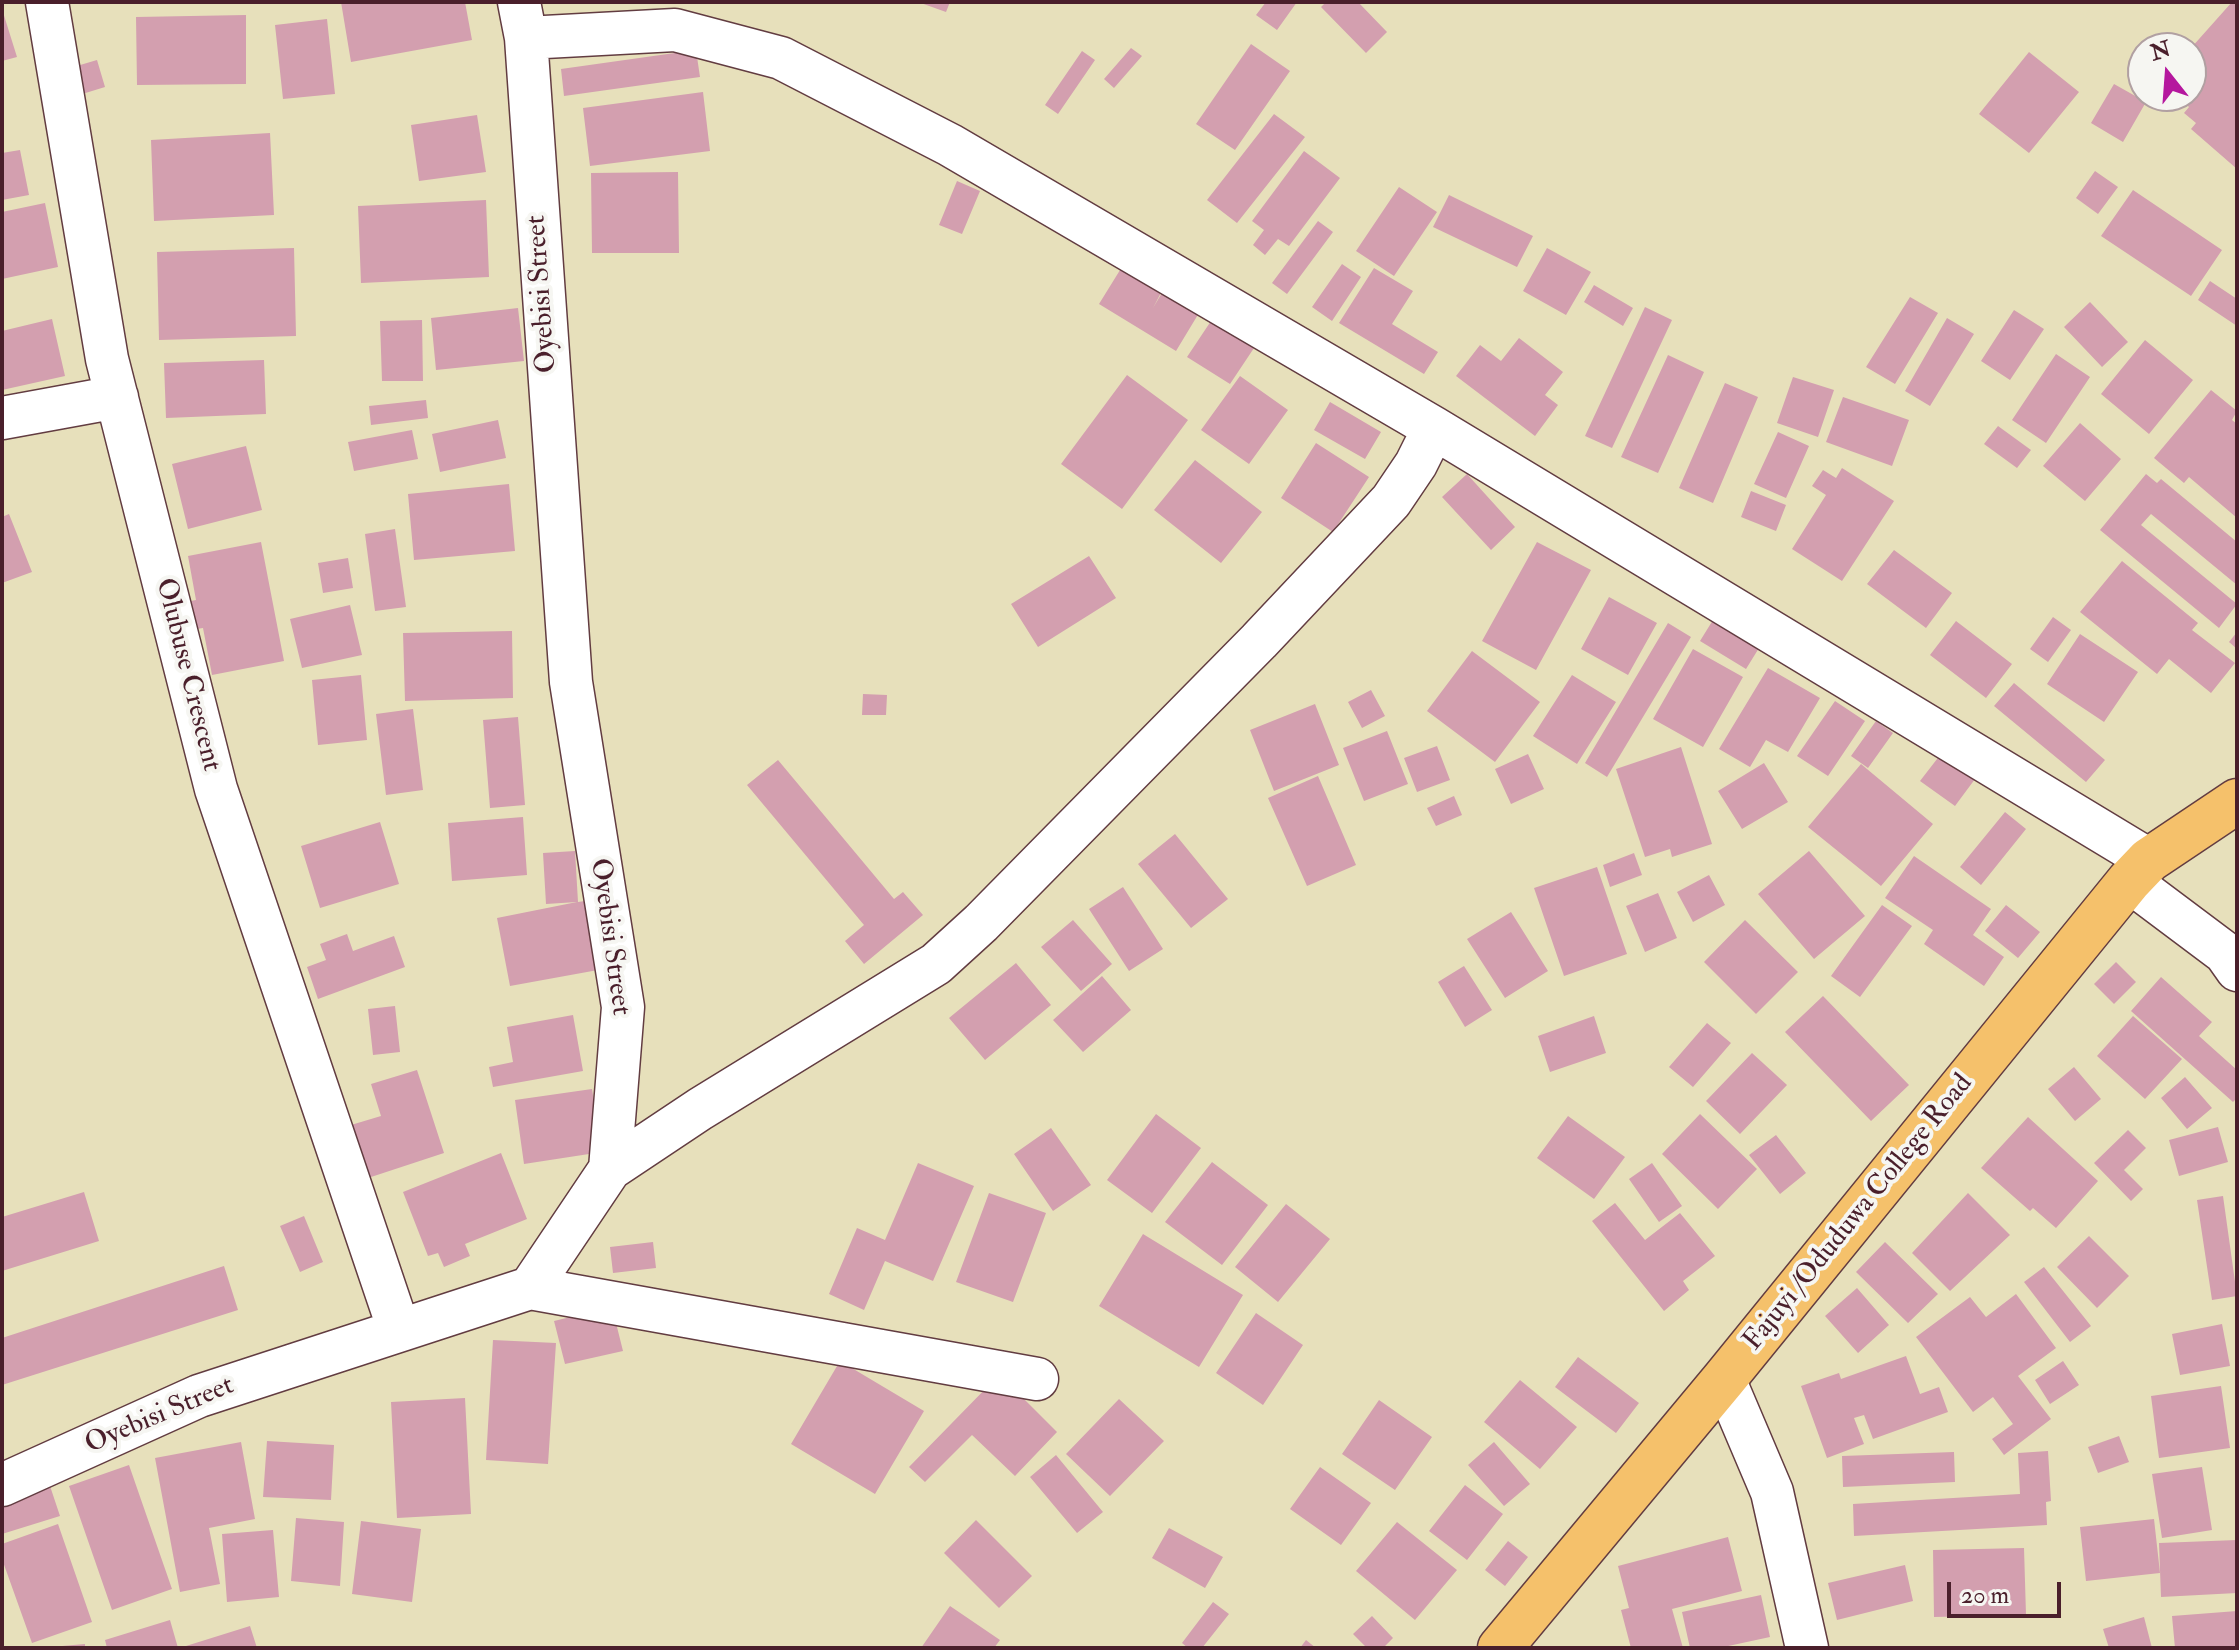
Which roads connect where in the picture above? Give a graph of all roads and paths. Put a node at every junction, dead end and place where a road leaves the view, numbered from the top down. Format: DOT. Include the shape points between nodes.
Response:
graph roads {
  1 [pos="47,2"];
  2 [pos="522,20"];
  3 [pos="117,397"];
  4 [pos="2,418"];
  5 [pos="1434,428"];
  6 [pos="2237,801"];
  7 [pos="2139,870"];
  8 [pos="2237,970"];
  9 [pos="610,1169"];
  10 [pos="530,1288"];
  11 [pos="399,1330"];
  12 [pos="1037,1379"];
  13 [pos="1724,1379"];
  14 [pos="2,1485"];
  15 [pos="1500,1648"];
  16 [pos="1807,1648"];
  1 -- 3 [label="street, Olubuse Crescent"];
  2 -- 5 [label="street" via="675,30 781,58 950,145"];
  2 -- 9 [label="street, Oyebisi Street" via="571,682 623,1007"];
  3 -- 4 [label="street"];
  3 -- 11 [label="street, Olubuse Crescent" via="216,789"];
  5 -- 7 [label="street"];
  5 -- 9 [label="street" via="1381,512 936,964"];
  6 -- 7 [label="main road, Fajuyi /Oduduwa College Road"];
  7 -- 8 [label="street"];
  7 -- 13 [label="main road, Fajuyi /Oduduwa College Road"];
  9 -- 10 [label="street, Oyebisi Street"];
  10 -- 11 [label="street, Oyebisi Street"];
  10 -- 12 [label="street"];
  11 -- 14 [label="street, Oyebisi Street" via="199,1396"];
  13 -- 15 [label="main road, Fajuyi /Oduduwa College Road"];
  13 -- 16 [label="street" via="1772,1492"];
}
